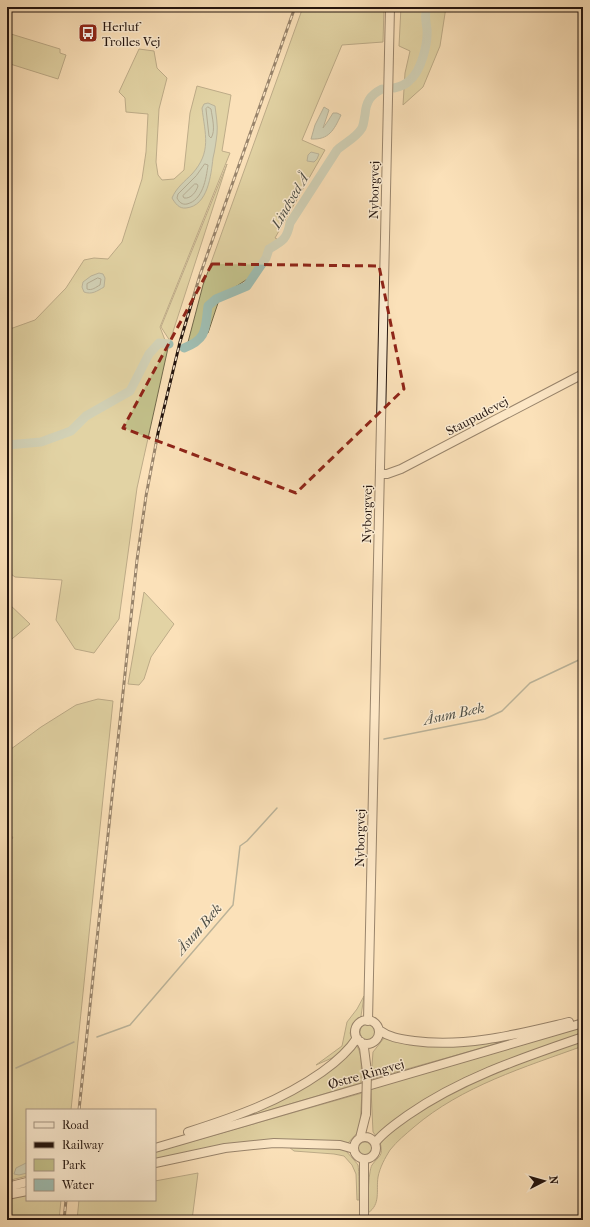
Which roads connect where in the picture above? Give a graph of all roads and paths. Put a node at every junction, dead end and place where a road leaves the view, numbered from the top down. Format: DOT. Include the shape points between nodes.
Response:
graph roads {
  1 [pos="390,7"];
  2 [pos="583,374"];
  3 [pos="380,474"];
  4 [pos="583,1019"];
  5 [pos="368,1021"];
  6 [pos="583,1023"];
  7 [pos="379,1030"];
  8 [pos="583,1037"];
  9 [pos="359,1040"];
  10 [pos="373,1043"];
  11 [pos="367,1072"];
  12 [pos="366,1114"];
  13 [pos="360,1138"];
  14 [pos="373,1140"];
  15 [pos="156,1144"];
  16 [pos="156,1148"];
  17 [pos="354,1149"];
  18 [pos="364,1160"];
  19 [pos="156,1163"];
  20 [pos="26,1182"];
  21 [pos="7,1187"];
  22 [pos="26,1191"];
  23 [pos="7,1195"];
  24 [pos="364,1220"];
  1 -- 3 [label="main road, Nyborgvej"];
  2 -- 3 [label="main road, Staupudevej" via="401,469"];
  3 -- 5 [label="main road, Nyborgvej"];
  4 -- 7 [label="main road" via="526,1032 450,1043 395,1038"];
  5 -- 7 [label="main road" via="373,1022"];
  5 -- 9 [label="main road" via="363,1021 356,1028"];
  6 -- 16 [label="main road, Østre Ringvej"];
  7 -- 10 [label="main road" via="379,1035"];
  8 -- 14 [label="main road" via="486,1072 453,1088 424,1104"];
  9 -- 10 [label="main road"];
  9 -- 11 [label="main road" via="364,1048"];
  9 -- 15 [label="main road" via="335,1062 288,1093 236,1116"];
  10 -- 11 [label="main road"];
  11 -- 12 [label="main road, bridge"];
  12 -- 13 [label="main road"];
  12 -- 14 [label="main road"];
  13 -- 14 [label="main road" via="367,1137"];
  13 -- 17 [label="main road"];
  14 -- 18 [label="main road" via="376,1152"];
  17 -- 18 [label="main road" via="358,1157"];
  17 -- 19 [label="main road" via="340,1145 274,1143 225,1148"];
  18 -- 24 [label="main road"];
  20 -- 21 [label="main road"];
  22 -- 23 [label="main road"];
}
